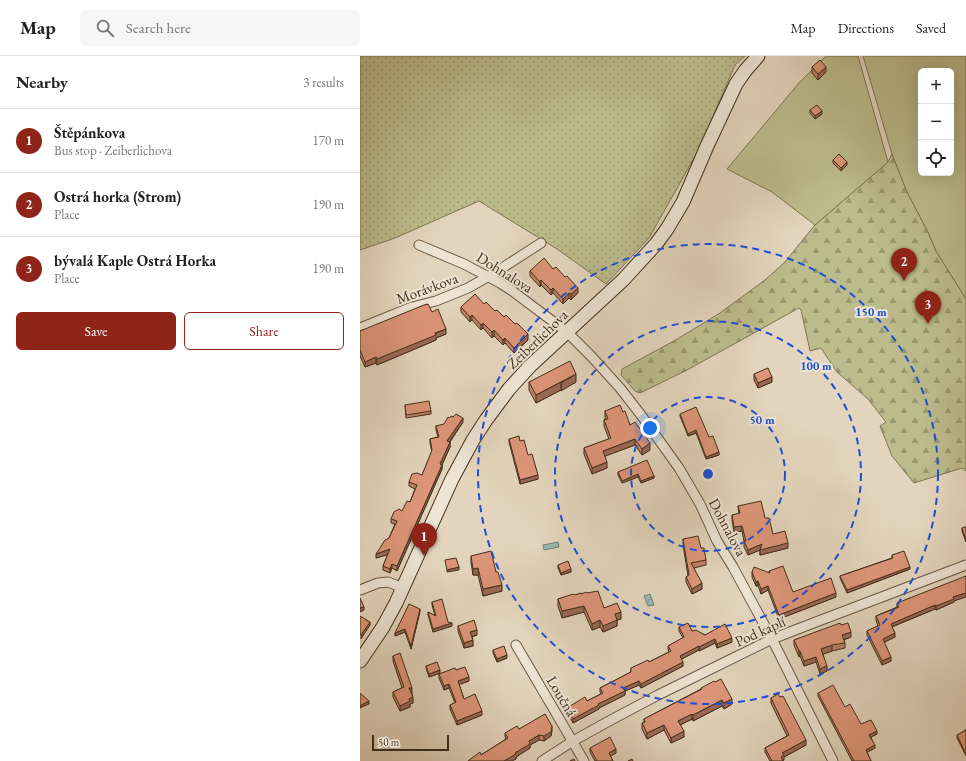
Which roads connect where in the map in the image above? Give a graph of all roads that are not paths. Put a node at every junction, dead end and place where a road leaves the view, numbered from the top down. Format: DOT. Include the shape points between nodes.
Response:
graph roads {
  1 [pos="758,56"];
  2 [pos="541,243"];
  3 [pos="419,245"];
  4 [pos="489,277"];
  5 [pos="360,328"];
  6 [pos="567,332"];
  7 [pos="966,565"];
  8 [pos="403,588"];
  9 [pos="360,590"];
  10 [pos="772,639"];
  11 [pos="516,645"];
  12 [pos="360,661"];
  13 [pos="573,741"];
  14 [pos="542,761"];
  15 [pos="584,761"];
  16 [pos="833,761"];
  1 -- 6 [label="street, Zeiberlichova" via="736,84 683,202 667,229 627,275"];
  2 -- 4 [label="street, Morávkova"];
  3 -- 4 [label="street, Dohnalova"];
  4 -- 5 [label="street, Morávkova" via="436,301 412,307"];
  4 -- 6 [label="street, Dohnalova" via="511,290"];
  6 -- 8 [label="street, Zeiberlichova" via="538,357 503,396 486,420 452,479"];
  6 -- 10 [label="street, Dohnalova" via="620,388 679,468"];
  7 -- 10 [label="street, Pod kaplí"];
  8 -- 9 [label="street" via="383,582"];
  8 -- 12 [label="street, Zeiberlichova" via="383,627"];
  10 -- 13 [label="street, Pod kaplí" via="658,695"];
  10 -- 16 [label="street, Dohnalova"];
  11 -- 13 [label="street, Loučná"];
  13 -- 14 [label="street, Pod kaplí"];
  13 -- 15 [label="street, Loučná"];
}
